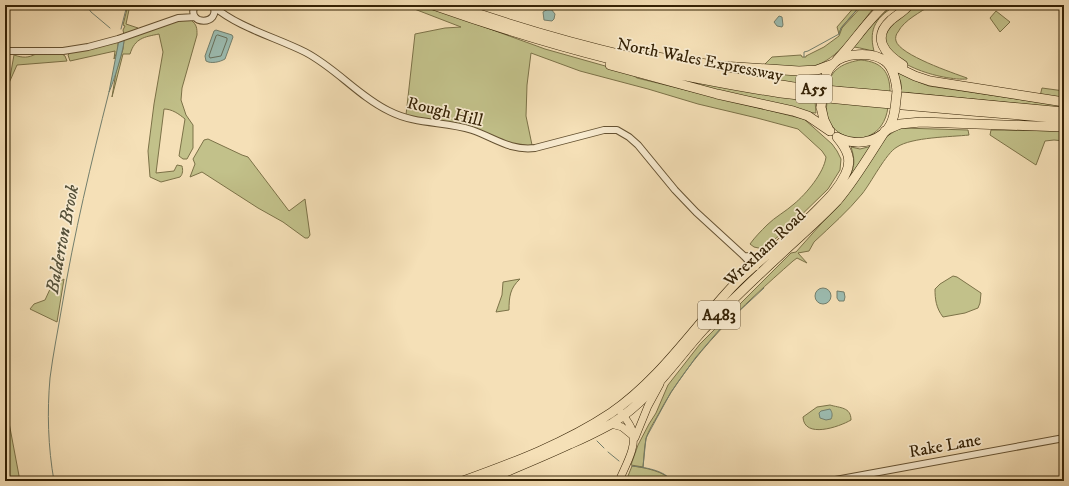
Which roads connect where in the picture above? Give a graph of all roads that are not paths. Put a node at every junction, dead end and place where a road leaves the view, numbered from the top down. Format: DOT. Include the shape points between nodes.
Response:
graph roads {
  1 [pos="213,5"];
  2 [pos="433,5"];
  3 [pos="453,5"];
  4 [pos="885,5"];
  5 [pos="904,5"];
  6 [pos="908,5"];
  7 [pos="194,6"];
  8 [pos="195,17"];
  9 [pos="178,18"];
  10 [pos="212,18"];
  11 [pos="229,18"];
  12 [pos="514,33"];
  13 [pos="568,42"];
  14 [pos="5,51"];
  15 [pos="885,61"];
  16 [pos="834,63"];
  17 [pos="968,86"];
  18 [pos="1064,102"];
  19 [pos="1064,112"];
  20 [pos="1064,119"];
  21 [pos="1064,127"];
  22 [pos="887,130"];
  23 [pos="834,134"];
  24 [pos="768,255"];
  25 [pos="744,256"];
  26 [pos="778,256"];
  27 [pos="753,266"];
  28 [pos="664,377"];
  29 [pos="621,412"];
  30 [pos="611,424"];
  31 [pos="1064,438"];
  32 [pos="633,439"];
  33 [pos="463,481"];
  34 [pos="484,481"];
  35 [pos="619,481"];
  36 [pos="830,481"];
  1 -- 10 [label="street"];
  1 -- 11 [label="street, Rough Hill"];
  2 -- 12 [label="highway, North Wales Expressway / A55"];
  3 -- 13 [label="highway, North Wales Expressway / A55"];
  4 -- 16 [label="highway"];
  5 -- 15 [label="highway" via="886,17 877,31 877,47"];
  6 -- 17 [label="highway" via="882,33 882,42 887,53 912,70"];
  7 -- 8 [label="street"];
  7 -- 9 [label="street"];
  8 -- 9 [label="street, Rough Hill"];
  8 -- 10 [label="street, Rough Hill" via="204,21"];
  9 -- 14 [label="street" via="88,47 63,51"];
  10 -- 11 [label="street, Rough Hill"];
  11 -- 25 [label="street, Rough Hill" via="310,55 377,105 406,118 472,130 524,150 604,130 616,130 638,145 696,212"];
  12 -- 20 [label="highway, North Wales Expressway / A55" via="658,71 780,92"];
  12 -- 23 [label="highway" via="624,70 793,111 808,116"];
  13 -- 16 [label="highway" via="624,53 737,67 799,71 817,70"];
  13 -- 19 [label="highway, North Wales Expressway / A55" via="661,65 782,86"];
  15 -- 16 [label="highway" via="871,55 860,54"];
  15 -- 17 [label="highway" via="930,81"];
  15 -- 22 [label="highway, bridge" via="894,76 897,92 896,109"];
  16 -- 23 [label="highway, bridge" via="828,70 824,83 821,107 824,120"];
  17 -- 18 [label="highway"];
  21 -- 22 [label="highway" via="921,122 900,124"];
  22 -- 23 [label="highway" via="861,142 845,140"];
  22 -- 26 [label="highway, Wrexham Road / A483" via="838,199"];
  23 -- 24 [label="highway, Wrexham Road / A483" via="847,150 849,157 845,175 830,197"];
  24 -- 25 [label="street"];
  24 -- 27 [label="highway, Wrexham Road / A483"];
  25 -- 27 [label="street, Rough Hill"];
  26 -- 27 [label="street" via="762,267"];
  26 -- 28 [label="highway, Wrexham Road / A483" via="703,330"];
  27 -- 29 [label="highway, Wrexham Road / A483"];
  28 -- 29 [label="highway, Wrexham Road / A483" via="647,395"];
  28 -- 32 [label="main road"];
  29 -- 30 [label="highway, A483"];
  29 -- 32 [label="main road" via="631,427"];
  29 -- 33 [label="highway, A483" via="514,461"];
  30 -- 32 [label="main road" via="622,427"];
  30 -- 34 [label="highway, A483"];
  31 -- 36 [label="street, Rake Lane"];
  32 -- 35 [label="main road"];
}
